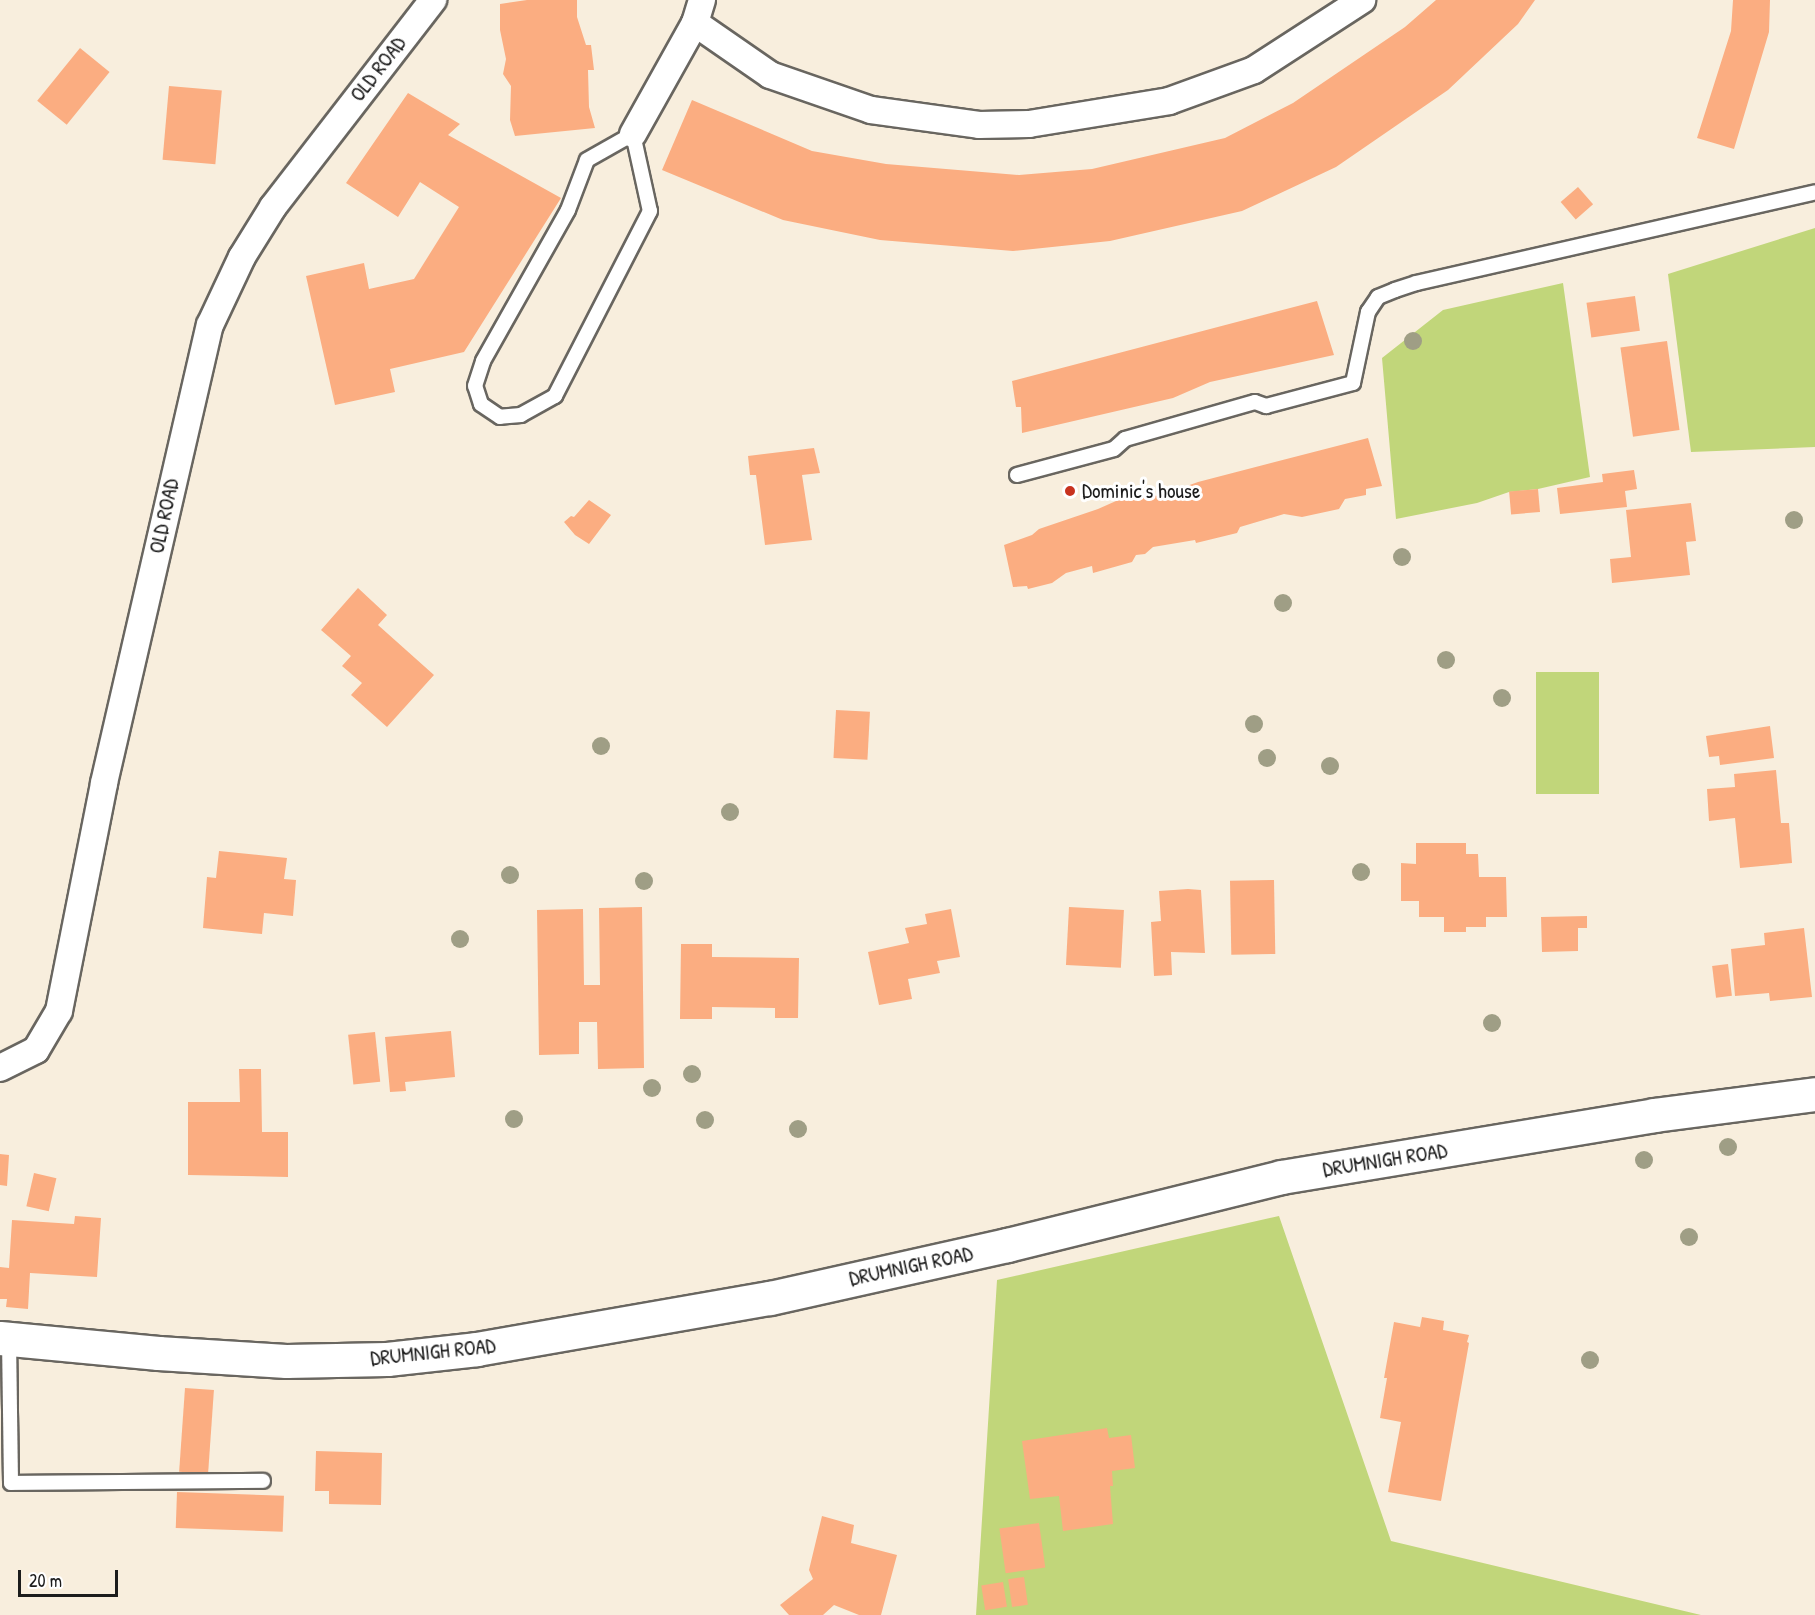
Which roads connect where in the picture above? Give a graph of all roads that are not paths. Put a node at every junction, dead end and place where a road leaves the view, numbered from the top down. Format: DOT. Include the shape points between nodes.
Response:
graph roads {
  1 [pos="433,0"];
  2 [pos="1362,0"];
  3 [pos="698,12"];
  4 [pos="633,134"];
  5 [pos="1815,192"];
  6 [pos="1017,475"];
  7 [pos="0,1068"];
  8 [pos="1815,1094"];
  9 [pos="5,1339"];
  10 [pos="263,1480"];
  1 -- 7 [label="street, OLD ROAD" via="273,207 242,257 210,325 108,762 59,1011 36,1050"];
  2 -- 3 [label="street" via="1254,70 1169,100 1029,124 979,124 871,110 770,75"];
  3 -- 4 [label="street"];
  4 -- 4 [label="lane" via="650,211 555,396 521,415 500,417 481,404 475,386 483,361 568,210 587,160"];
  5 -- 6 [label="lane" via="1405,286 1378,297 1368,312 1353,383 1266,406 1255,402 1125,439 1114,449"];
  8 -- 9 [label="main road, DRUMNIGH ROAD" via="1654,1115 1281,1177 1007,1245 770,1298 477,1349 387,1359 286,1361"];
  9 -- 10 [label="lane" via="11,1483"];
}
